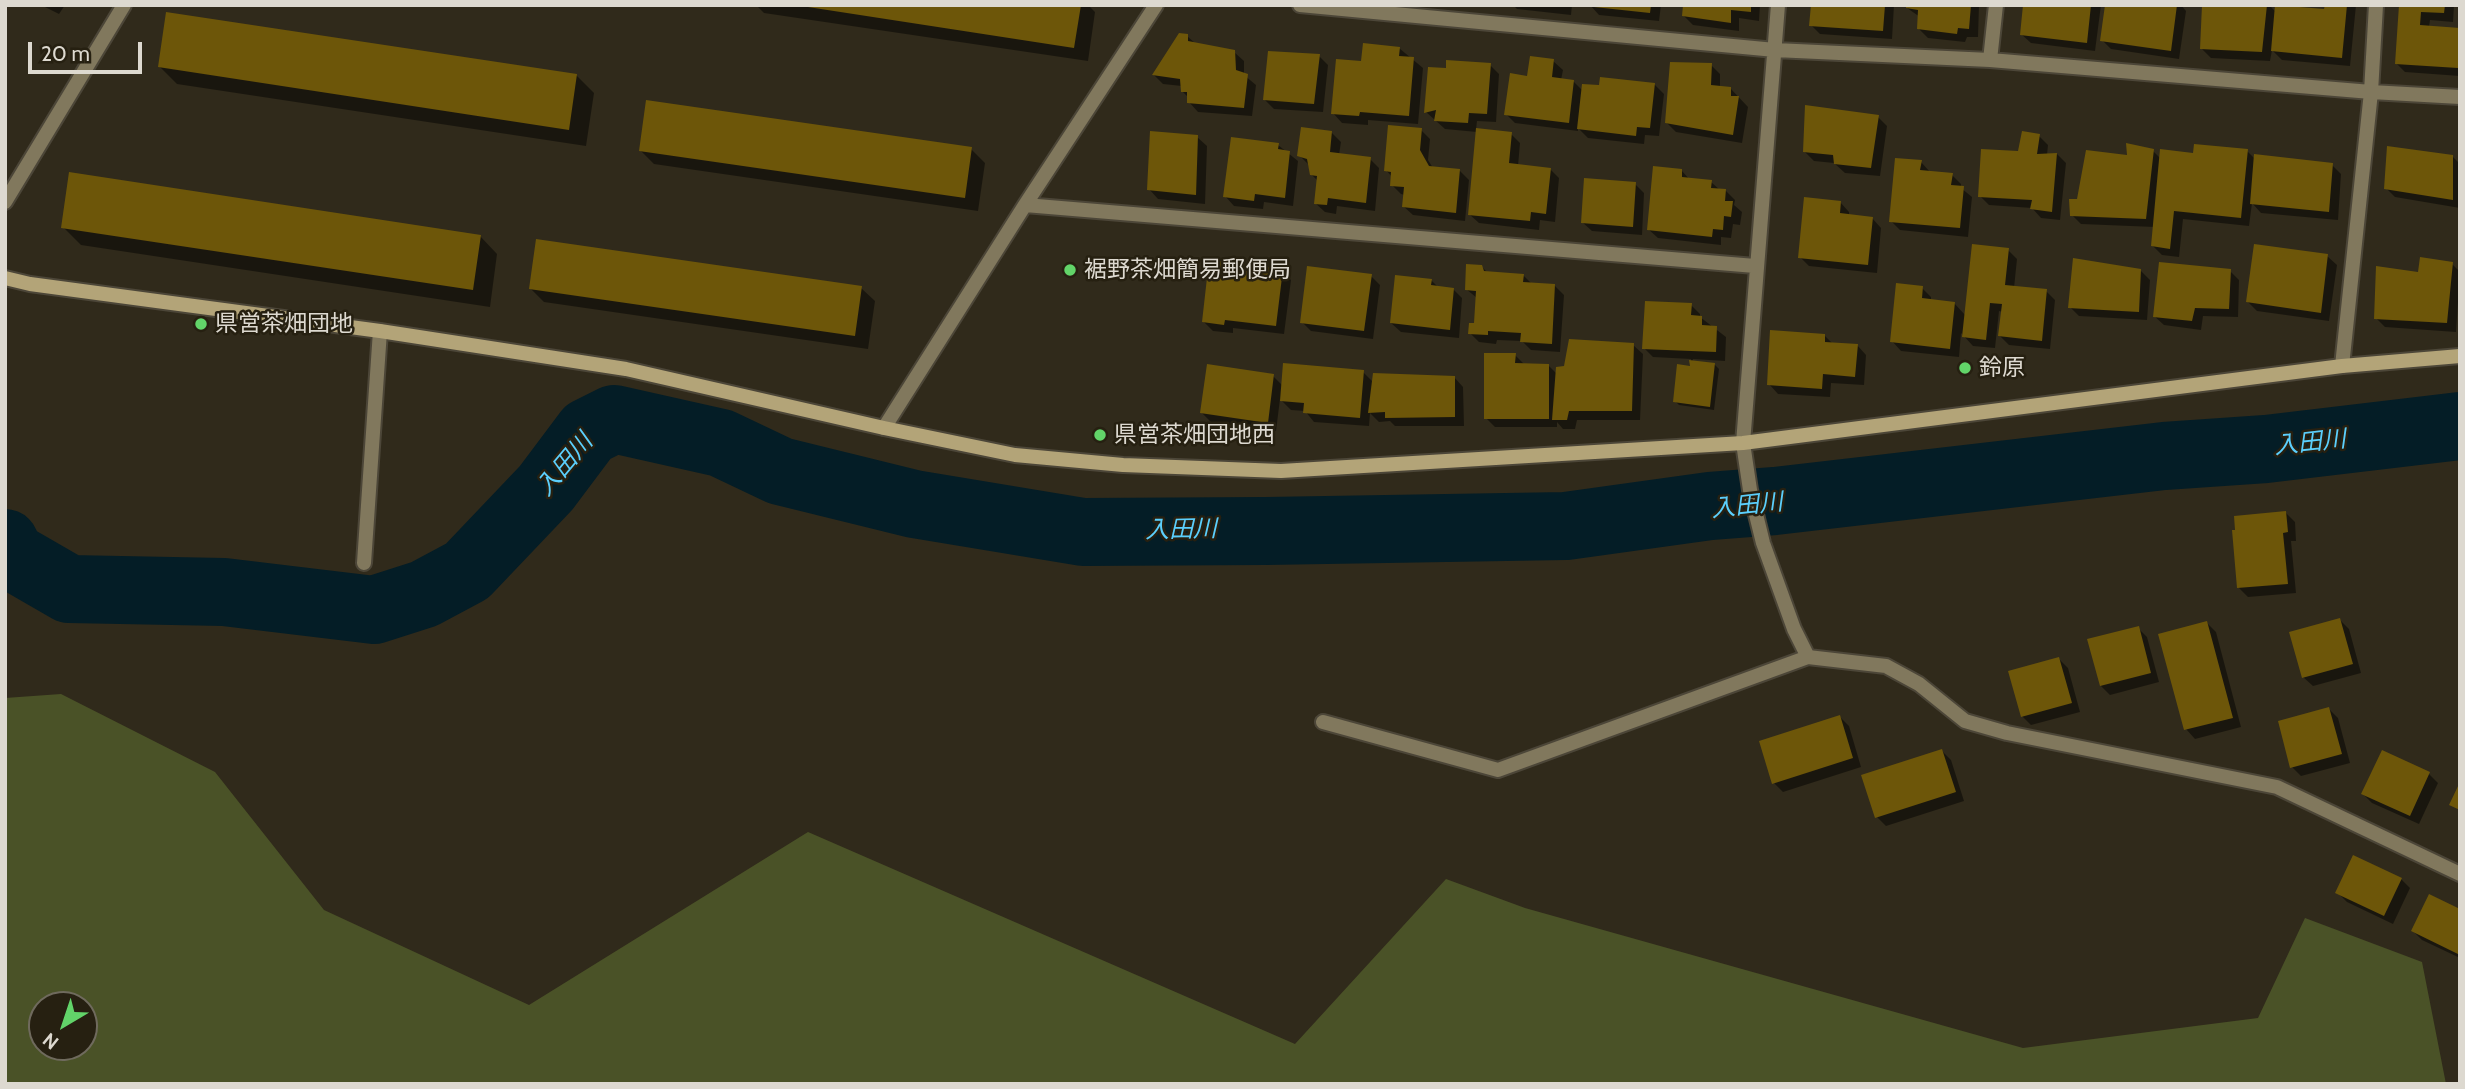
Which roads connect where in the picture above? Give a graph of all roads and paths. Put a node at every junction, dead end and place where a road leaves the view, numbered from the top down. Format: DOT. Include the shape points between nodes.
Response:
graph roads {
  1 [pos="124,5"];
  2 [pos="1156,5"];
  3 [pos="1300,5"];
  4 [pos="1778,5"];
  5 [pos="1996,5"];
  6 [pos="2376,5"];
  7 [pos="1775,50"];
  8 [pos="1990,60"];
  9 [pos="2371,92"];
  10 [pos="2460,97"];
  11 [pos="5,202"];
  12 [pos="1024,205"];
  13 [pos="1755,266"];
  14 [pos="5,278"];
  15 [pos="380,331"];
  16 [pos="2460,356"];
  17 [pos="2342,366"];
  18 [pos="884,428"];
  19 [pos="1743,443"];
  20 [pos="363,563"];
  21 [pos="1808,657"];
  22 [pos="1323,722"];
  23 [pos="2460,874"];
  1 -- 11 [label="street"];
  2 -- 12 [label="street"];
  3 -- 7 [label="street"];
  4 -- 7 [label="street"];
  5 -- 8 [label="street"];
  6 -- 9 [label="street"];
  7 -- 8 [label="street"];
  7 -- 13 [label="street"];
  8 -- 9 [label="street"];
  9 -- 10 [label="street"];
  9 -- 17 [label="street"];
  12 -- 13 [label="street"];
  12 -- 18 [label="street"];
  13 -- 19 [label="street"];
  14 -- 15 [label="street"];
  15 -- 18 [label="street" via="626,369"];
  15 -- 20 [label="street"];
  16 -- 17 [label="street"];
  17 -- 19 [label="street"];
  18 -- 19 [label="street" via="1015,455 1281,471"];
  19 -- 21 [label="street" via="1763,543"];
  21 -- 22 [label="street" via="1497,769"];
  21 -- 23 [label="street" via="1886,666 1920,684 1965,721 2007,733 2277,787"];
}
